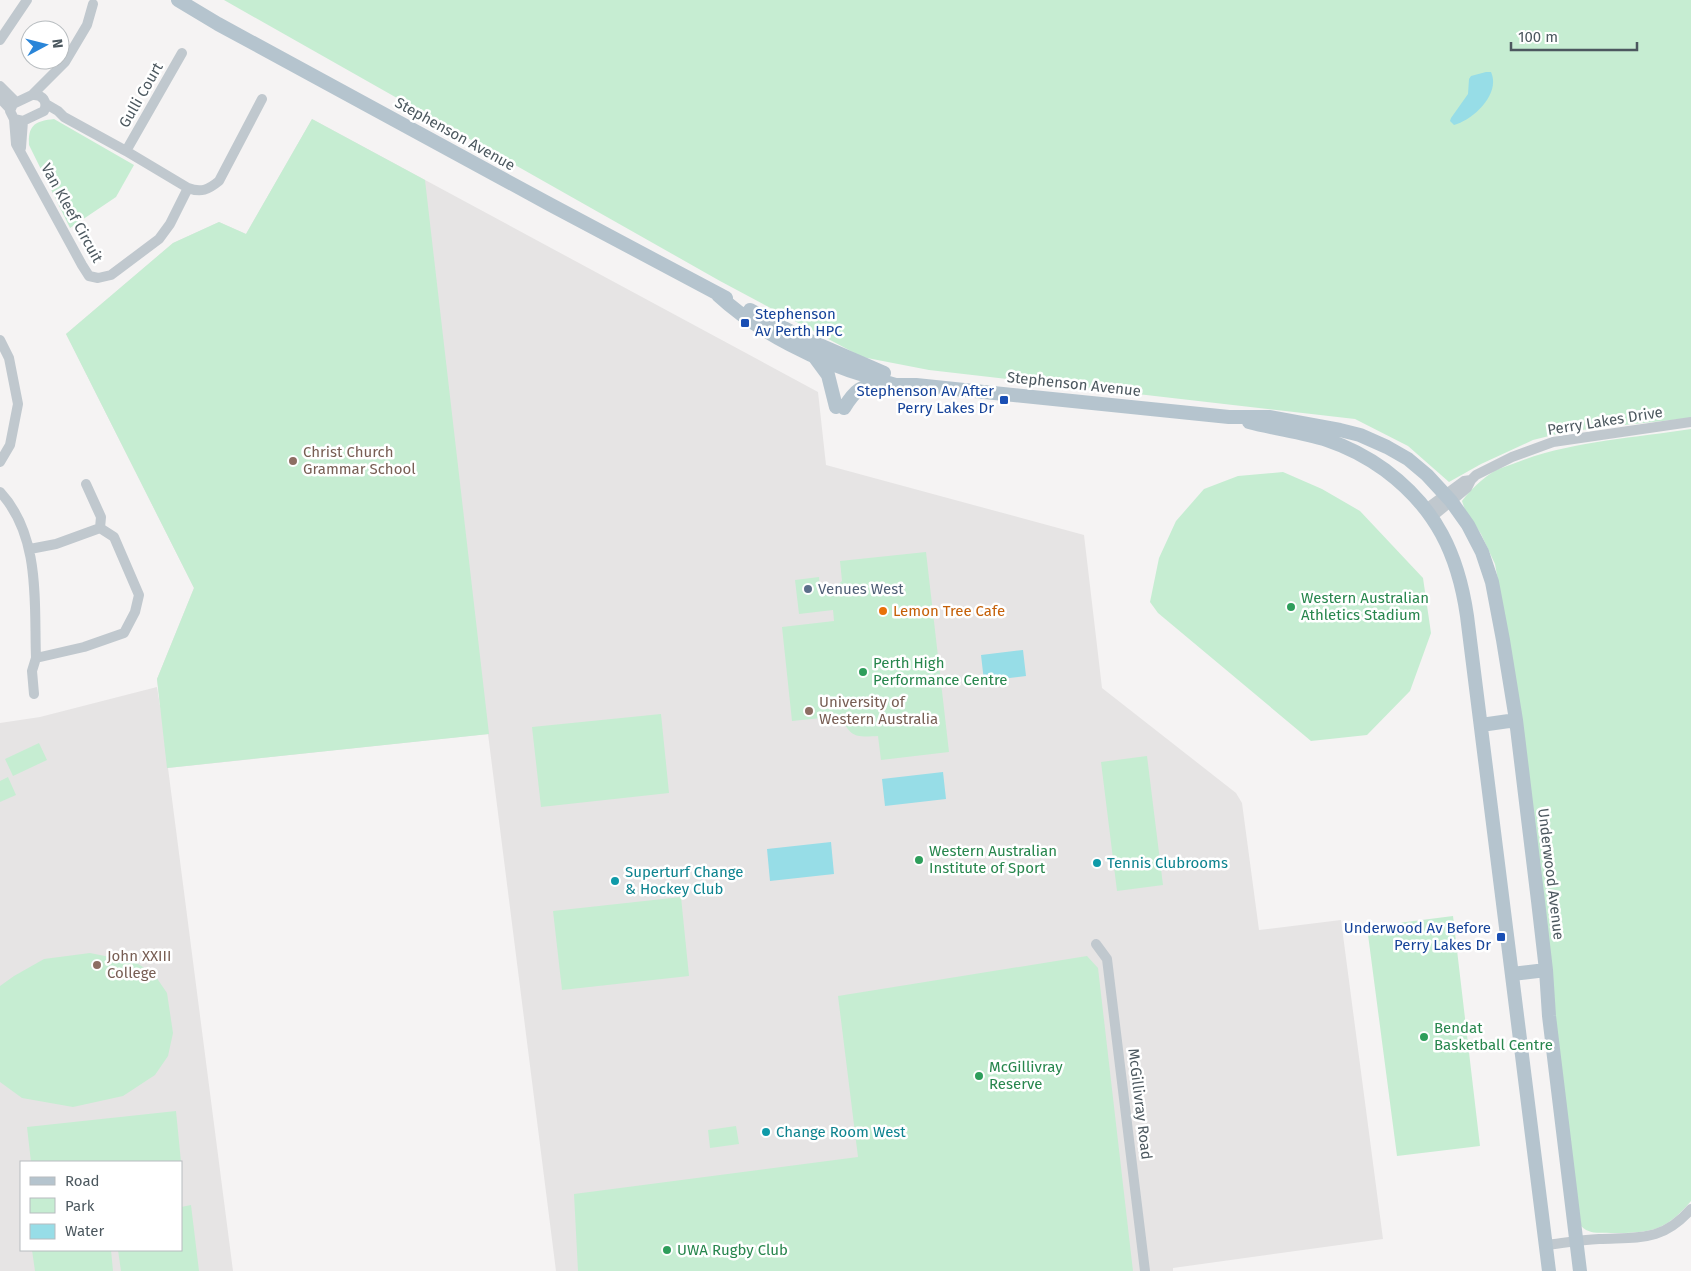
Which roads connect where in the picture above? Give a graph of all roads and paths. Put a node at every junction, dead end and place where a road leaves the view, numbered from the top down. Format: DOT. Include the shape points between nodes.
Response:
graph roads {
  1 [pos="27,0"];
  2 [pos="178,0"];
  3 [pos="93,4"];
  4 [pos="0,40"];
  5 [pos="182,53"];
  6 [pos="55,74"];
  7 [pos="0,86"];
  8 [pos="32,95"];
  9 [pos="0,98"];
  10 [pos="262,99"];
  11 [pos="13,105"];
  12 [pos="44,105"];
  13 [pos="19,120"];
  14 [pos="126,151"];
  15 [pos="188,188"];
  16 [pos="718,295"];
  17 [pos="0,340"];
  18 [pos="814,356"];
  19 [pos="896,384"];
  20 [pos="916,385"];
  21 [pos="1229,417"];
  22 [pos="1691,422"];
  23 [pos="0,462"];
  24 [pos="86,484"];
  25 [pos="0,492"];
  26 [pos="1448,497"];
  27 [pos="1429,513"];
  28 [pos="100,528"];
  29 [pos="30,549"];
  30 [pos="36,658"];
  31 [pos="34,694"];
  32 [pos="1516,720"];
  33 [pos="1481,725"];
  34 [pos="1096,944"];
  35 [pos="1546,970"];
  36 [pos="1512,974"];
  37 [pos="1691,1209"];
  38 [pos="1576,1241"];
  39 [pos="1546,1245"];
  40 [pos="1145,1271"];
  41 [pos="1549,1271"];
  42 [pos="1580,1271"];
  1 -- 4 [label="street"];
  2 -- 16 [label="main road, Stephenson Avenue"];
  3 -- 6 [label="street" via="87,25"];
  5 -- 14 [label="street, Gulli Court"];
  6 -- 8 [label="street"];
  6 -- 12 [label="street"];
  7 -- 11 [label="street"];
  8 -- 11 [label="street"];
  8 -- 12 [label="street" via="38,95"];
  9 -- 11 [label="street"];
  10 -- 15 [label="street" via="218,181 204,191"];
  11 -- 13 [label="street, Van Kleef Circuit" via="11,116"];
  12 -- 13 [label="street"];
  12 -- 14 [label="street"];
  13 -- 15 [label="street, Van Kleef Circuit" via="16,144 89,276 111,275 159,239"];
  14 -- 15 [label="street"];
  16 -- 18 [label="main road, Stephenson Avenue" via="733,309 777,337"];
  16 -- 20 [label="main road, Stephenson Avenue" via="801,337"];
  17 -- 23 [label="street" via="9,358 18,404 10,445"];
  18 -- 19 [label="main road, Stephenson Avenue" via="852,372"];
  18 -- 19 [label="main road" via="828,375 840,408 860,388"];
  19 -- 20 [label="main road, Stephenson Avenue"];
  20 -- 21 [label="main road, Stephenson Avenue"];
  21 -- 26 [label="main road, Stephenson Avenue" via="1269,418 1360,435 1408,459"];
  21 -- 27 [label="main road, Stephenson Avenue" via="1350,449 1397,479"];
  22 -- 26 [label="street, Perry Lakes Drive" via="1552,442 1512,456 1464,481"];
  24 -- 28 [label="street" via="101,517"];
  25 -- 29 [label="street" via="7,499"];
  26 -- 27 [label="street, Perry Lakes Drive"];
  26 -- 32 [label="main road, Underwood Avenue" via="1475,538 1490,575"];
  27 -- 33 [label="main road" via="1446,540 1462,584"];
  28 -- 29 [label="street" via="56,544"];
  28 -- 30 [label="street" via="114,537 139,595 135,612 124,632 84,647"];
  29 -- 30 [label="street"];
  30 -- 31 [label="street" via="32,671"];
  32 -- 33 [label="main road"];
  32 -- 35 [label="main road, Underwood Avenue"];
  33 -- 36 [label="main road"];
  34 -- 40 [label="street, McGillivray Road" via="1107,959"];
  35 -- 36 [label="main road"];
  35 -- 38 [label="main road, Underwood Avenue"];
  36 -- 39 [label="main road"];
  37 -- 38 [label="street" via="1675,1225 1653,1236"];
  38 -- 39 [label="street"];
  38 -- 42 [label="main road, Underwood Avenue"];
  39 -- 41 [label="main road"];
}
